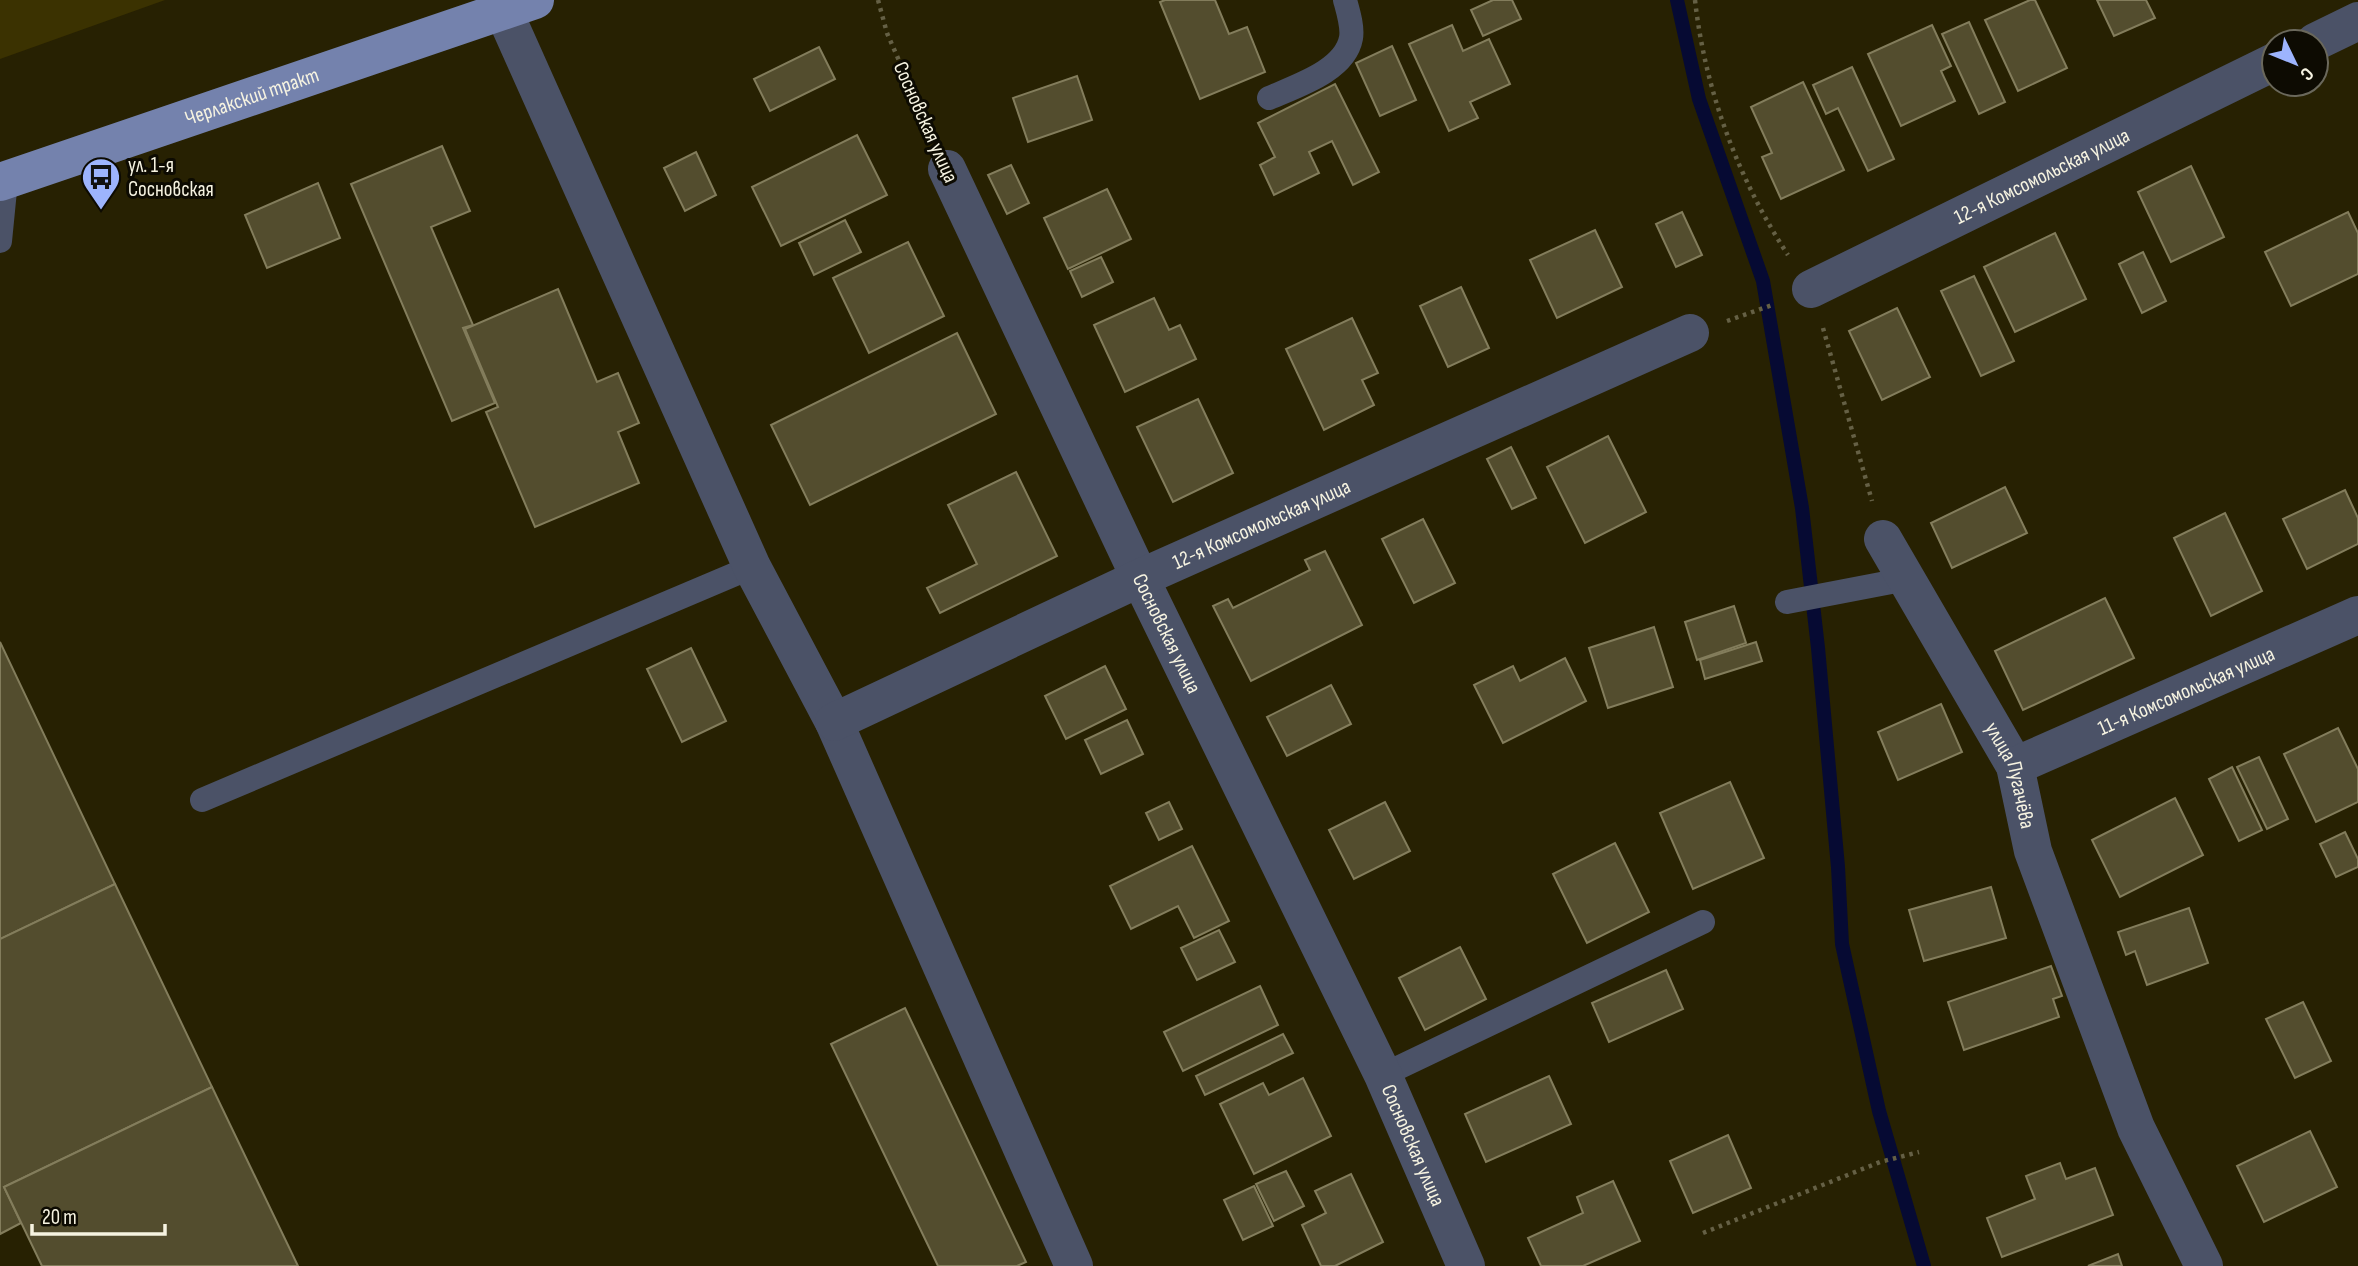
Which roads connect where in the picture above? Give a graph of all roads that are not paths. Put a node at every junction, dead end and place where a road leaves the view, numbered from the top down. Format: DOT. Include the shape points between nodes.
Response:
graph roads {
  1 [pos="1345,0"];
  2 [pos="519,5"];
  3 [pos="2358,21"];
  4 [pos="2330,35"];
  5 [pos="2260,69"];
  6 [pos="1269,98"];
  7 [pos="947,169"];
  8 [pos="3,181"];
  9 [pos="0,241"];
  10 [pos="1797,295"];
  11 [pos="1690,332"];
  12 [pos="1883,539"];
  13 [pos="752,567"];
  14 [pos="1140,578"];
  15 [pos="1907,579"];
  16 [pos="1792,601"];
  17 [pos="2358,615"];
  18 [pos="834,722"];
  19 [pos="2015,766"];
  20 [pos="202,800"];
  21 [pos="1703,922"];
  22 [pos="1383,1075"];
  23 [pos="1074,1266"];
  24 [pos="1466,1266"];
  25 [pos="2204,1266"];
  1 -- 6 [label="lane" via="1351,38 1340,59 1325,73"];
  2 -- 8 [label="main road, Черлакский тракт"];
  2 -- 13 [label="street"];
  3 -- 4 [label="street"];
  5 -- 10 [label="street, 12-я Комсомольская улица"];
  7 -- 14 [label="street, Сосновская улица"];
  8 -- 9 [label="lane"];
  11 -- 14 [label="street, 12-я Комсомольская улица"];
  12 -- 15 [label="street, улица Пугачёва"];
  13 -- 18 [label="street"];
  13 -- 20 [label="lane"];
  14 -- 18 [label="street, 12-я Комсомольская улица"];
  14 -- 22 [label="street, Сосновская улица"];
  15 -- 16 [label="lane"];
  15 -- 19 [label="street, улица Пугачёва"];
  17 -- 19 [label="street, 11-я Комсомольская улица"];
  18 -- 23 [label="street"];
  19 -- 25 [label="street, улица Пугачёва" via="2033,851 2136,1128"];
  21 -- 22 [label="lane"];
  22 -- 24 [label="street, Сосновская улица"];
}
